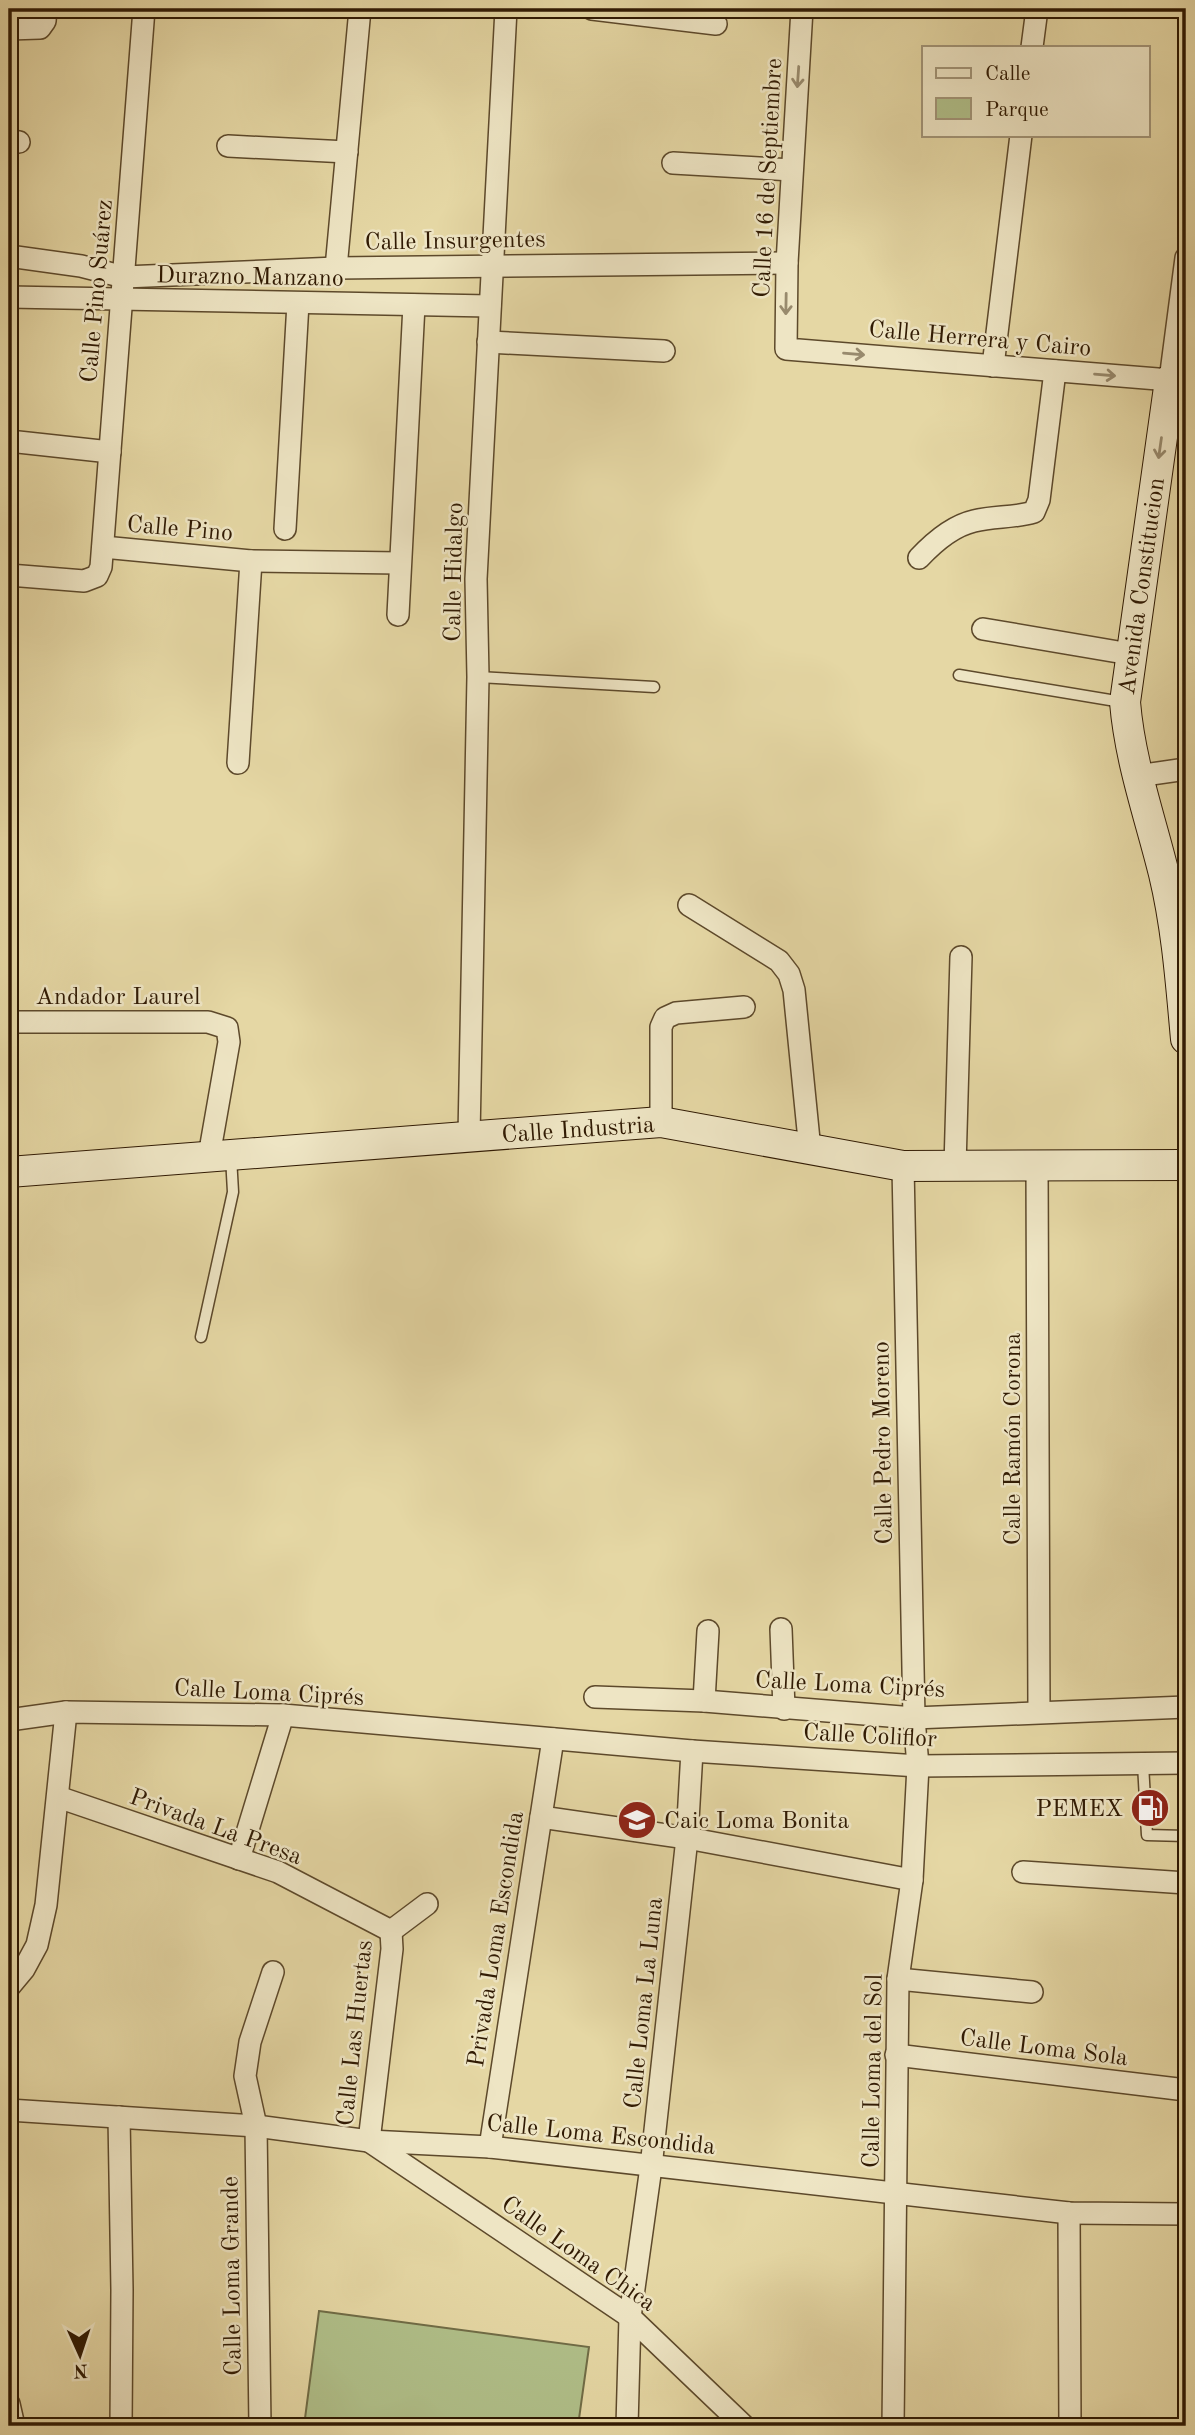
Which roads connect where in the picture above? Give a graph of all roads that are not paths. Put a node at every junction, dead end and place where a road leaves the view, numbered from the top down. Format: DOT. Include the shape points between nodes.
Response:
graph roads {
  1 [pos="144,9"];
  2 [pos="360,9"];
  3 [pos="506,9"];
  4 [pos="592,9"];
  5 [pos="802,9"];
  6 [pos="1037,9"];
  7 [pos="43,19"];
  8 [pos="716,24"];
  9 [pos="9,29"];
  10 [pos="1032,46"];
  11 [pos="1021,136"];
  12 [pos="228,146"];
  13 [pos="346,152"];
  14 [pos="674,163"];
  15 [pos="792,170"];
  16 [pos="9,257"];
  17 [pos="1186,258"];
  18 [pos="787,263"];
  19 [pos="492,266"];
  20 [pos="336,268"];
  21 [pos="124,276"];
  22 [pos="9,297"];
  23 [pos="122,300"];
  24 [pos="298,303"];
  25 [pos="414,305"];
  26 [pos="490,306"];
  27 [pos="488,342"];
  28 [pos="786,349"];
  29 [pos="664,351"];
  30 [pos="993,366"];
  31 [pos="1055,371"];
  32 [pos="1178,381"];
  33 [pos="9,441"];
  34 [pos="110,452"];
  35 [pos="285,529"];
  36 [pos="103,547"];
  37 [pos="919,558"];
  38 [pos="251,561"];
  39 [pos="400,563"];
  40 [pos="9,575"];
  41 [pos="398,615"];
  42 [pos="983,629"];
  43 [pos="1130,654"];
  44 [pos="959,675"];
  45 [pos="478,677"];
  46 [pos="654,687"];
  47 [pos="1125,702"];
  48 [pos="238,763"];
  49 [pos="1186,769"];
  50 [pos="1137,776"];
  51 [pos="689,905"];
  52 [pos="961,957"];
  53 [pos="744,1007"];
  54 [pos="9,1022"];
  55 [pos="1186,1039"];
  56 [pos="661,1122"];
  57 [pos="469,1136"];
  58 [pos="810,1150"];
  59 [pos="220,1156"];
  60 [pos="1186,1165"];
  61 [pos="903,1166"];
  62 [pos="955,1166"];
  63 [pos="1037,1166"];
  64 [pos="9,1172"];
  65 [pos="201,1337"];
  66 [pos="782,1629"];
  67 [pos="708,1632"];
  68 [pos="595,1697"];
  69 [pos="704,1701"];
  70 [pos="1186,1707"];
  71 [pos="784,1709"];
  72 [pos="66,1712"];
  73 [pos="1039,1712"];
  74 [pos="283,1715"];
  75 [pos="914,1718"];
  76 [pos="9,1720"];
  77 [pos="553,1739"];
  78 [pos="692,1751"];
  79 [pos="1186,1763"];
  80 [pos="1143,1764"];
  81 [pos="918,1766"];
  82 [pos="58,1797"];
  83 [pos="541,1817"];
  84 [pos="1186,1836"];
  85 [pos="687,1838"];
  86 [pos="239,1858"];
  87 [pos="1023,1872"];
  88 [pos="912,1880"];
  89 [pos="1186,1883"];
  90 [pos="427,1904"];
  91 [pos="391,1931"];
  92 [pos="273,1972"];
  93 [pos="898,1979"];
  94 [pos="9,1987"];
  95 [pos="1032,1992"];
  96 [pos="896,2055"];
  97 [pos="1186,2090"];
  98 [pos="9,2110"];
  99 [pos="119,2117"];
  100 [pos="256,2126"];
  101 [pos="369,2141"];
  102 [pos="490,2147"];
  103 [pos="651,2166"];
  104 [pos="897,2194"];
  105 [pos="1069,2213"];
  106 [pos="1186,2214"];
  107 [pos="630,2317"];
  108 [pos="9,2404"];
  109 [pos="14,2426"];
  110 [pos="121,2426"];
  111 [pos="260,2426"];
  112 [pos="627,2426"];
  113 [pos="744,2426"];
  114 [pos="893,2426"];
  115 [pos="1070,2426"];
  1 -- 21 [label="street, Calle Pino Suárez"];
  2 -- 13 [label="street"];
  3 -- 19 [label="street, Calle Hidalgo"];
  4 -- 8 [label="street"];
  5 -- 15 [label="street, Calle 16 de Septiembre, one-way"];
  6 -- 10 [label="street"];
  7 -- 9 [label="street"];
  11 -- 30 [label="street"];
  12 -- 13 [label="street"];
  13 -- 20 [label="street"];
  14 -- 15 [label="street"];
  15 -- 18 [label="street, Calle 16 de Septiembre"];
  16 -- 21 [label="street, Calle Insurgentes"];
  17 -- 32 [label="street"];
  18 -- 19 [label="street, Calle Insurgentes"];
  18 -- 28 [label="street, Calle 16 de Septiembre, one-way"];
  19 -- 20 [label="street, Calle Insurgentes"];
  19 -- 26 [label="street, Calle Hidalgo"];
  20 -- 21 [label="street, Calle Insurgentes"];
  21 -- 23 [label="street, Calle Pino Suárez"];
  22 -- 23 [label="street, Durazno Manzano"];
  23 -- 24 [label="street, Durazno Manzano"];
  23 -- 34 [label="street, Calle Pino Suárez"];
  24 -- 25 [label="street, Durazno Manzano"];
  24 -- 35 [label="street"];
  25 -- 26 [label="street, Durazno Manzano"];
  25 -- 39 [label="street"];
  26 -- 27 [label="street, Calle Hidalgo"];
  27 -- 29 [label="street"];
  27 -- 45 [label="street, Calle Hidalgo" via="476,579"];
  28 -- 30 [label="street, Calle Herrera y Cairo, one-way"];
  30 -- 31 [label="street, Calle Herrera y Cairo"];
  31 -- 32 [label="street, Calle Herrera y Cairo, one-way"];
  31 -- 37 [label="street" via="1040,500 1034,512 972,521 947,533"];
  32 -- 43 [label="street, Avenida Constitucion, one-way"];
  33 -- 34 [label="street"];
  34 -- 36 [label="street, Calle Pino Suárez"];
  36 -- 38 [label="street, Calle Pino"];
  36 -- 40 [label="street, Calle Pino Suárez" via="97,576 85,581"];
  38 -- 39 [label="street, Calle Pino"];
  38 -- 48 [label="street"];
  39 -- 41 [label="street"];
  42 -- 43 [label="street"];
  43 -- 47 [label="street, Avenida Constitucion"];
  44 -- 47 [label="lane"];
  45 -- 46 [label="lane"];
  45 -- 57 [label="street, Calle Hidalgo"];
  47 -- 50 [label="street, Avenida Constitucion"];
  49 -- 50 [label="street"];
  50 -- 55 [label="street, Avenida Constitucion" via="1165,876"];
  51 -- 58 [label="street" via="779,961 789,974"];
  52 -- 62 [label="street"];
  53 -- 56 [label="street" via="665,1018 661,1027"];
  54 -- 59 [label="street, Andador Laurel" via="208,1022 227,1028"];
  56 -- 57 [label="street, Calle Industria"];
  56 -- 58 [label="street, Calle Industria"];
  57 -- 59 [label="street, Calle Industria"];
  58 -- 61 [label="street, Calle Industria"];
  59 -- 64 [label="street, Calle Industria"];
  59 -- 65 [label="lane" via="233,1192"];
  60 -- 63 [label="street, Calle Industria"];
  61 -- 62 [label="street, Calle Industria"];
  61 -- 75 [label="street, Calle Pedro Moreno"];
  62 -- 63 [label="street, Calle Industria"];
  63 -- 73 [label="street, Calle Ramón Corona"];
  66 -- 71 [label="street"];
  67 -- 69 [label="street"];
  68 -- 69 [label="street, Calle Loma Ciprés"];
  69 -- 71 [label="street, Calle Loma Ciprés"];
  70 -- 73 [label="street, Calle Loma Ciprés"];
  71 -- 75 [label="street, Calle Loma Ciprés"];
  72 -- 74 [label="street, Calle Loma Ciprés"];
  72 -- 76 [label="street, Calle Loma Ciprés"];
  72 -- 82 [label="street"];
  73 -- 75 [label="street, Calle Loma Ciprés"];
  74 -- 77 [label="street, Calle Loma Ciprés"];
  74 -- 86 [label="street"];
  75 -- 81 [label="street, Calle Loma del Sol"];
  77 -- 78 [label="street, Calle Coliflor"];
  77 -- 83 [label="street, Privada Loma Escondida"];
  78 -- 81 [label="street, Calle Coliflor"];
  78 -- 85 [label="street, Calle Loma La Luna"];
  79 -- 80 [label="street, Calle Coliflor"];
  80 -- 81 [label="street, Calle Coliflor"];
  80 -- 84 [label="lane" via="1147,1835"];
  81 -- 88 [label="street, Calle Loma del Sol"];
  82 -- 86 [label="street, Privada La Presa"];
  82 -- 94 [label="street" via="37,1945"];
  83 -- 85 [label="street"];
  83 -- 102 [label="street, Privada Loma Escondida"];
  85 -- 88 [label="street"];
  85 -- 103 [label="street, Calle Loma La Luna"];
  86 -- 91 [label="street, Privada La Presa" via="278,1872"];
  87 -- 89 [label="street"];
  88 -- 93 [label="street, Calle Loma del Sol"];
  90 -- 91 [label="street"];
  91 -- 101 [label="street, Calle Las Huertas"];
  92 -- 100 [label="street, Calle Loma Grande" via="247,2057 245,2076"];
  93 -- 95 [label="street"];
  93 -- 96 [label="street, Calle Loma del Sol"];
  96 -- 97 [label="street, Calle Loma Sola"];
  96 -- 104 [label="street, Calle Loma del Sol"];
  98 -- 99 [label="street, Calle Loma Escondida"];
  99 -- 100 [label="street, Calle Loma Escondida"];
  99 -- 110 [label="street"];
  100 -- 101 [label="street, Calle Loma Escondida"];
  100 -- 111 [label="street, Calle Loma Grande"];
  101 -- 102 [label="street, Calle Loma Escondida"];
  101 -- 107 [label="street, Calle Loma Chica"];
  102 -- 103 [label="street, Calle Loma Escondida"];
  103 -- 104 [label="street, Calle Loma Escondida"];
  103 -- 107 [label="street, Calle Loma La Luna"];
  104 -- 105 [label="street, Calle Loma Escondida"];
  104 -- 114 [label="street, Calle Loma del Sol"];
  105 -- 106 [label="street, Calle Loma Escondida"];
  105 -- 115 [label="street"];
  107 -- 112 [label="street, Calle Loma La Luna"];
  107 -- 113 [label="street, Calle Loma Chica"];
  108 -- 109 [label="street"];
}
